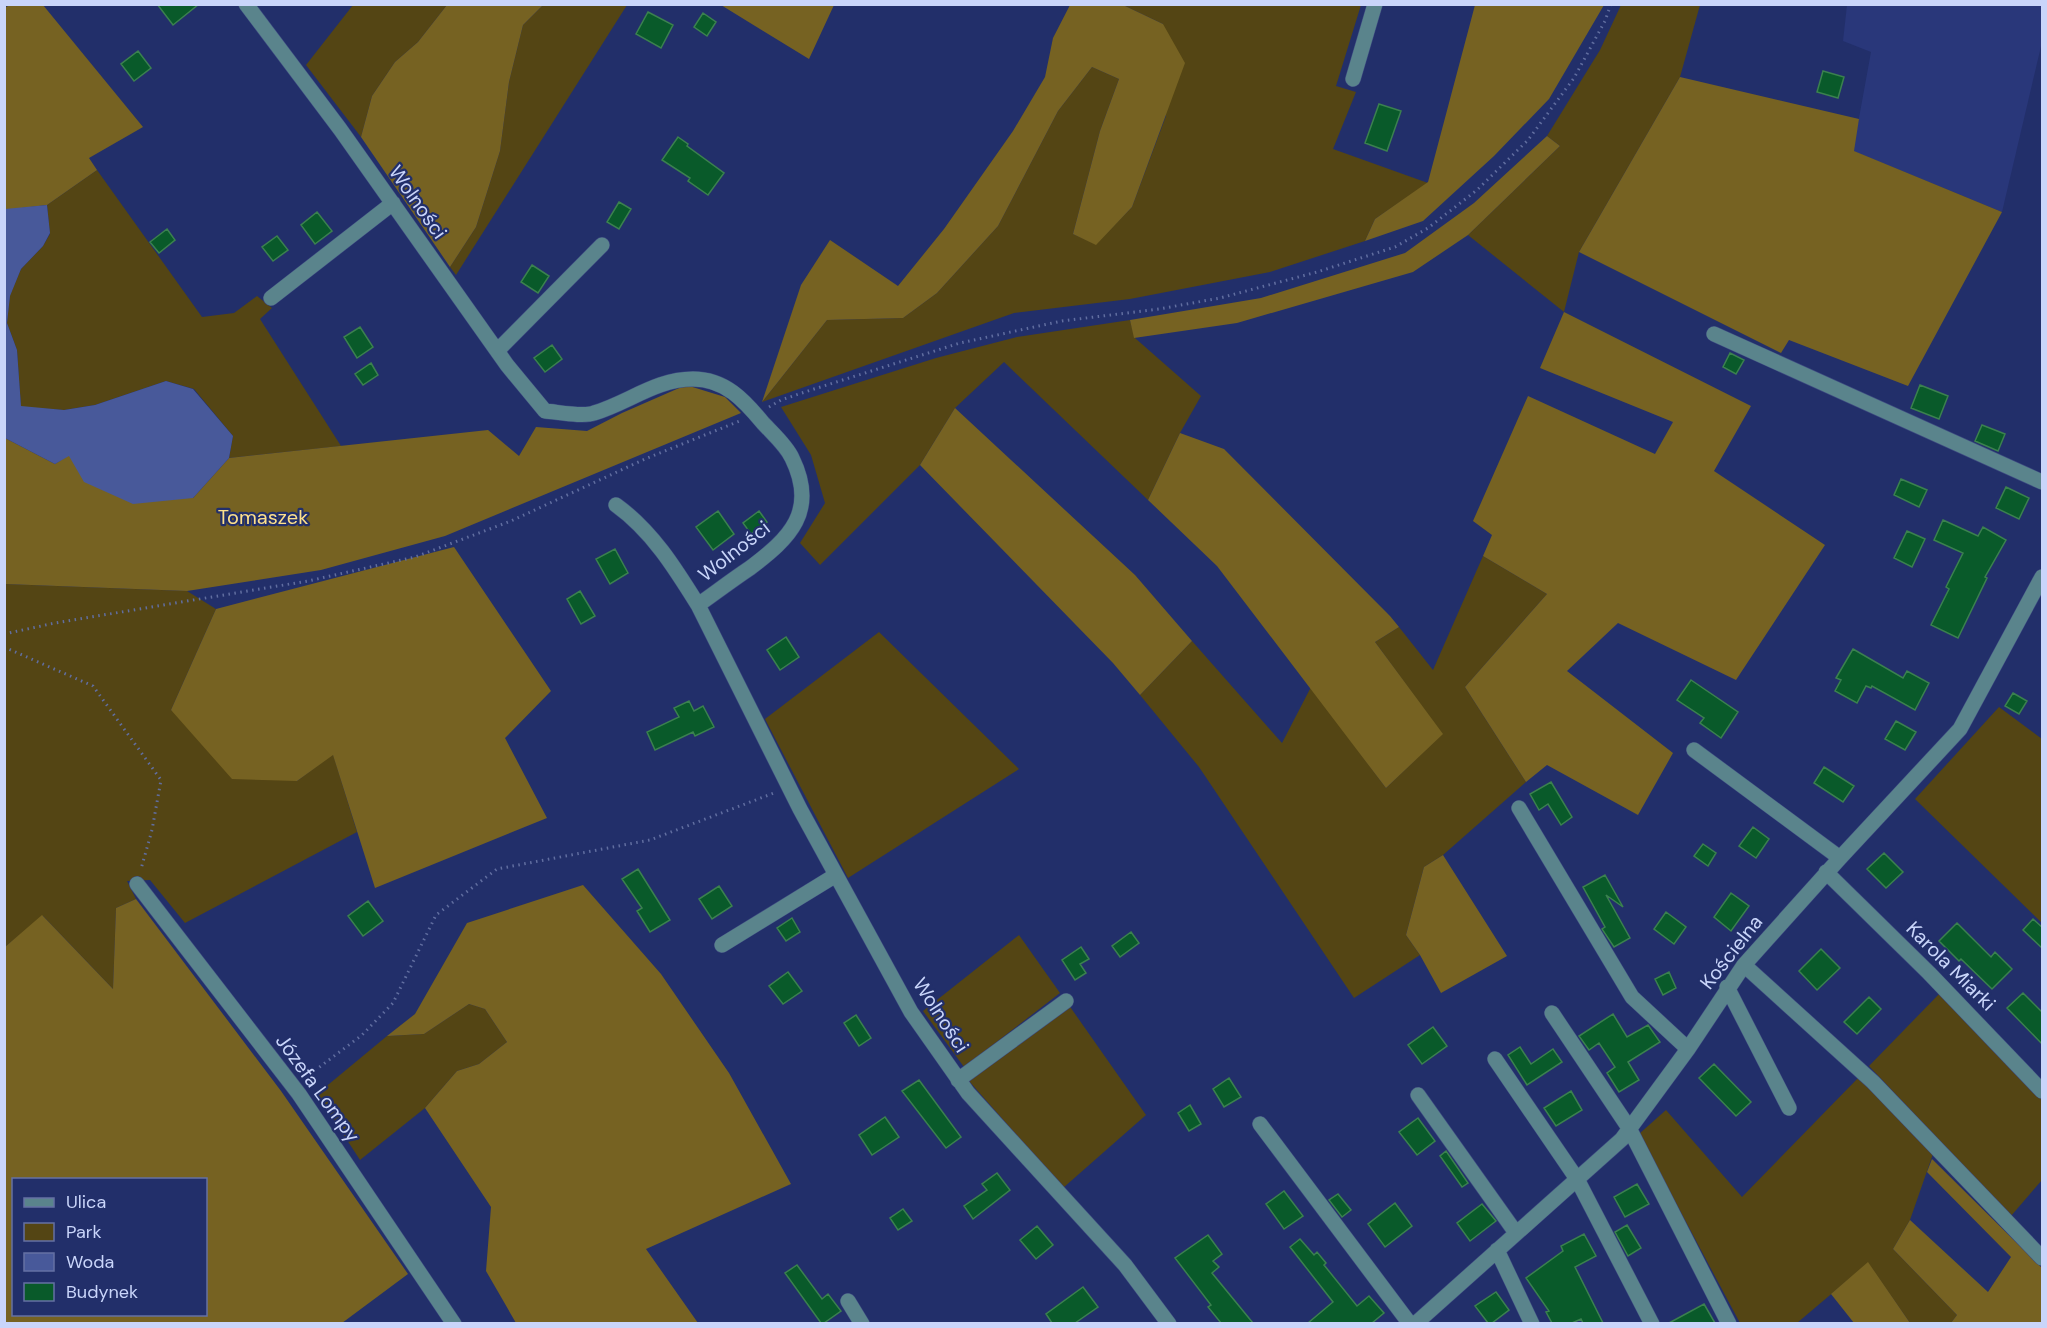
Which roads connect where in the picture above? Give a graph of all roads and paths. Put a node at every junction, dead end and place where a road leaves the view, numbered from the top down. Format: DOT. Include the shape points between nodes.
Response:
graph roads {
  1 [pos="246,4"];
  2 [pos="1375,4"];
  3 [pos="1611,4"];
  4 [pos="1353,79"];
  5 [pos="393,203"];
  6 [pos="602,245"];
  7 [pos="271,298"];
  8 [pos="1714,334"];
  9 [pos="497,351"];
  10 [pos="756,413"];
  11 [pos="2043,482"];
  12 [pos="616,505"];
  13 [pos="2043,577"];
  14 [pos="698,605"];
  15 [pos="4,634"];
  16 [pos="4,647"];
  17 [pos="1694,750"];
  18 [pos="790,787"];
  19 [pos="1519,808"];
  20 [pos="1840,858"];
  21 [pos="1826,872"];
  22 [pos="836,875"];
  23 [pos="137,884"];
  24 [pos="722,945"];
  25 [pos="1744,964"];
  26 [pos="1727,987"];
  27 [pos="1066,1001"];
  28 [pos="1552,1013"];
  29 [pos="1688,1049"];
  30 [pos="1495,1059"];
  31 [pos="958,1080"];
  32 [pos="293,1087"];
  33 [pos="2043,1091"];
  34 [pos="1418,1095"];
  35 [pos="1789,1108"];
  36 [pos="1260,1124"];
  37 [pos="1629,1128"];
  38 [pos="1577,1179"];
  39 [pos="1516,1233"];
  40 [pos="1497,1250"];
  41 [pos="2043,1258"];
  42 [pos="848,1301"];
  43 [pos="454,1323"];
  44 [pos="862,1323"];
  45 [pos="1169,1323"];
  46 [pos="1410,1323"];
  47 [pos="1415,1323"];
  48 [pos="1532,1323"];
  49 [pos="1652,1323"];
  50 [pos="1729,1323"];
  1 -- 5 [label="street, Wolności"];
  2 -- 4 [label="street"];
  3 -- 10 [label="path" via="1574,78 1528,140 1477,190 1428,228 1395,247 1220,298 1062,321 960,343 780,400"];
  5 -- 7 [label="street"];
  5 -- 9 [label="street, Wolności"];
  6 -- 9 [label="street"];
  8 -- 11 [label="street"];
  9 -- 10 [label="street, Wolności" via="544,411 592,414 667,382 694,379 728,388"];
  10 -- 14 [label="street, Wolności" via="791,456 796,468 802,491 798,518 776,548"];
  10 -- 15 [label="path" via="511,521 415,557"];
  12 -- 14 [label="street" via="635,519 658,546"];
  13 -- 20 [label="street, Kościelna" via="1960,729"];
  14 -- 18 [label="street, Wolności"];
  16 -- 23 [label="path" via="93,686 161,780"];
  17 -- 20 [label="street"];
  18 -- 22 [label="street, Wolności"];
  18 -- 32 [label="path" via="650,840 497,869 436,915 393,1003 363,1035"];
  19 -- 29 [label="street" via="1632,997"];
  20 -- 21 [label="street, Kościelna"];
  21 -- 25 [label="street, Kościelna"];
  21 -- 33 [label="street, Karola Miarki"];
  22 -- 24 [label="street"];
  22 -- 31 [label="street, Wolności" via="911,1011"];
  23 -- 32 [label="street, Józefa Lompy"];
  25 -- 26 [label="street, Kościelna"];
  25 -- 41 [label="street" via="1874,1082"];
  26 -- 29 [label="street, Kościelna"];
  26 -- 35 [label="street"];
  27 -- 31 [label="street"];
  28 -- 37 [label="street"];
  29 -- 37 [label="street, Kościelna"];
  30 -- 38 [label="street"];
  31 -- 45 [label="street, Wolności" via="1125,1265"];
  32 -- 43 [label="street, Józefa Lompy"];
  34 -- 39 [label="street"];
  36 -- 46 [label="street"];
  37 -- 38 [label="street, Kościelna"];
  37 -- 50 [label="street"];
  38 -- 39 [label="street, Kościelna"];
  38 -- 49 [label="street"];
  39 -- 40 [label="street, Kościelna"];
  40 -- 47 [label="street, Kościelna"];
  40 -- 48 [label="street"];
  42 -- 44 [label="street"];
}
